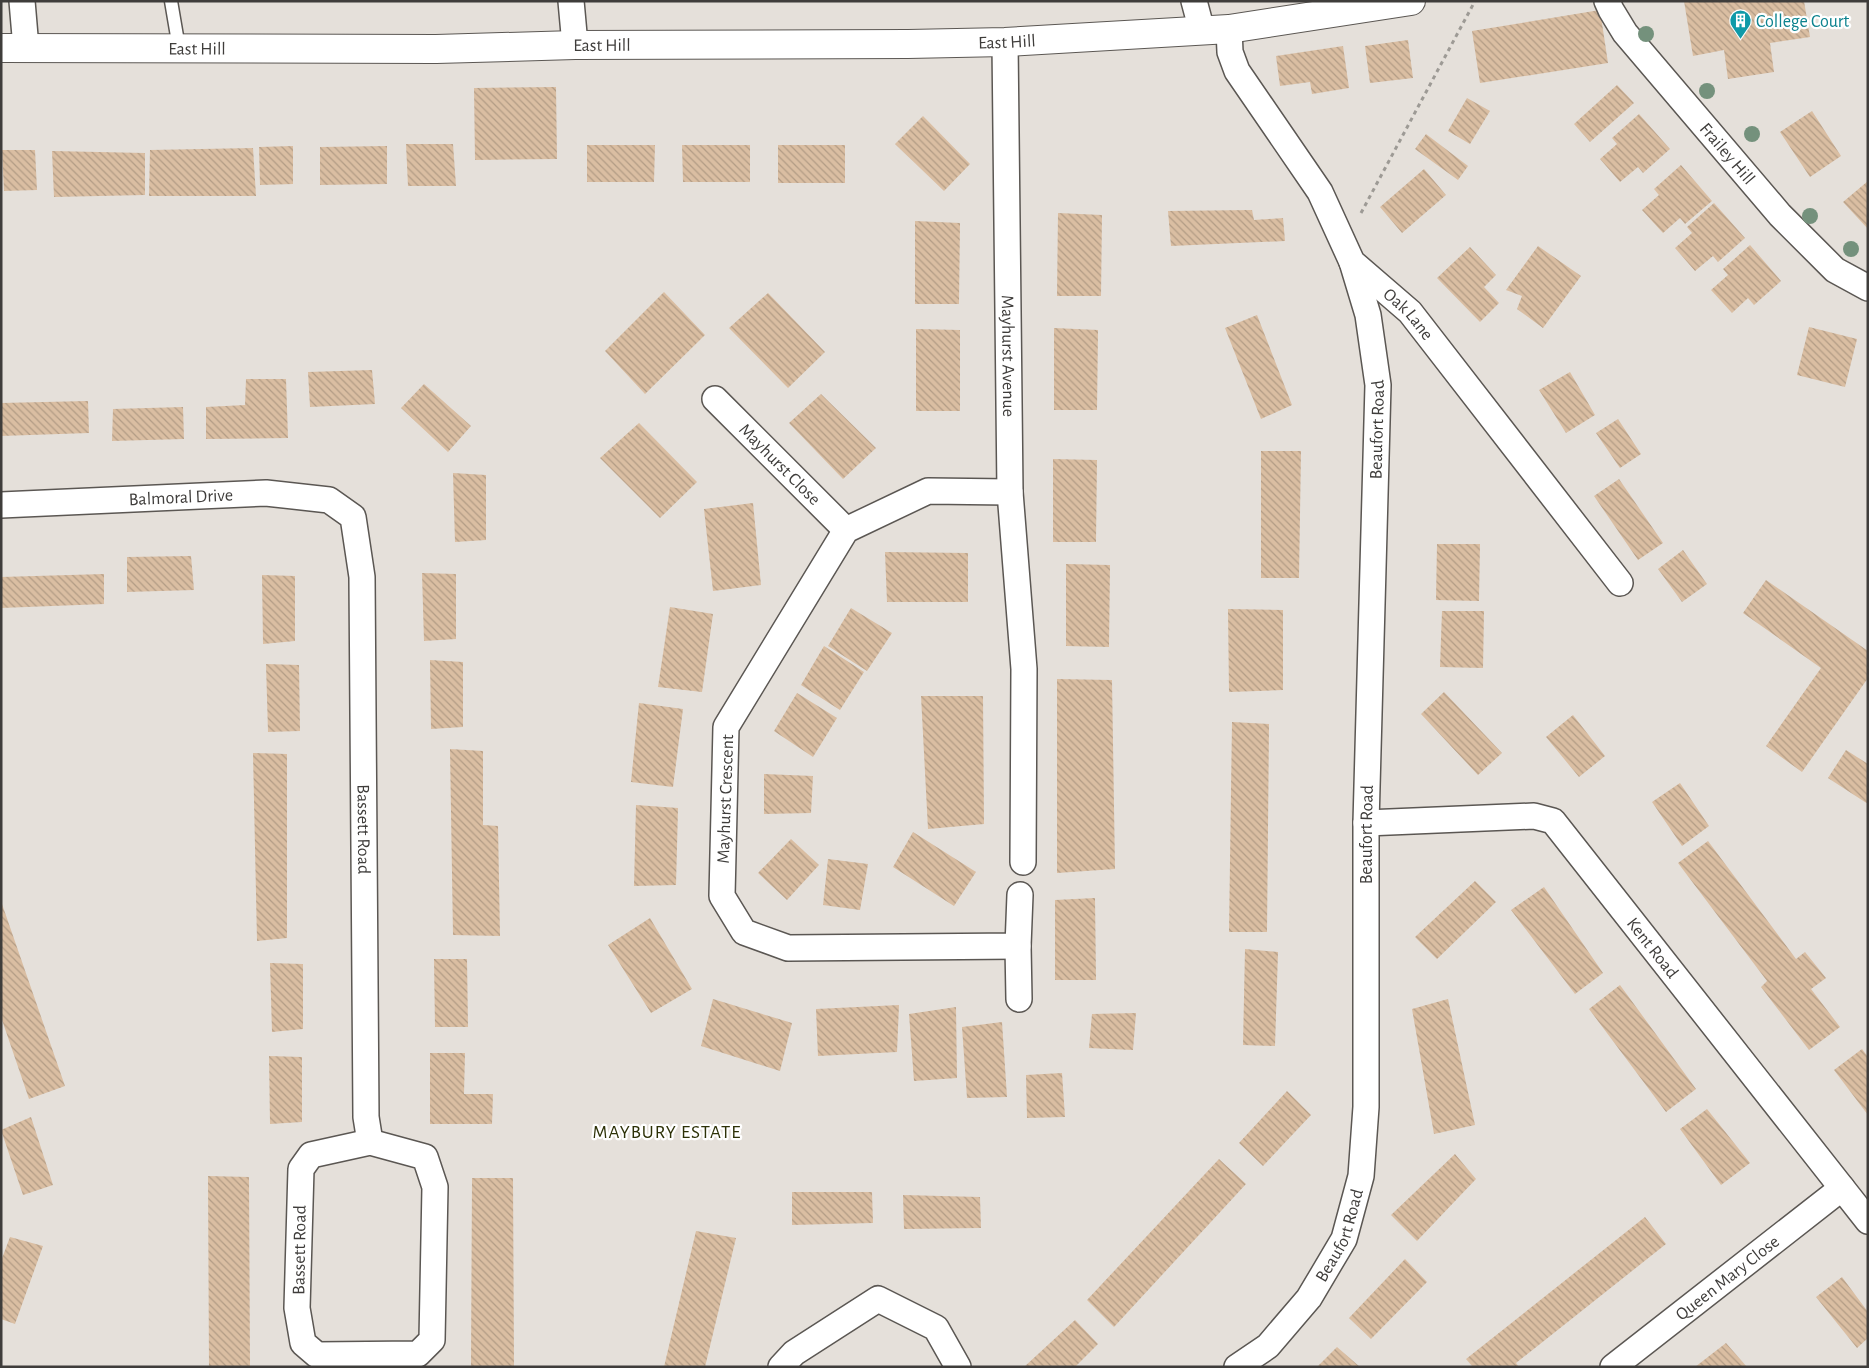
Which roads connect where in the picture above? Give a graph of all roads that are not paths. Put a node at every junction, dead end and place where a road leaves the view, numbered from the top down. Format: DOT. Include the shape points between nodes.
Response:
graph roads {
  1 [pos="22,1"];
  2 [pos="171,1"];
  3 [pos="571,1"];
  4 [pos="1194,1"];
  5 [pos="1411,1"];
  6 [pos="1607,1"];
  7 [pos="1215,30"];
  8 [pos="1006,42"];
  9 [pos="575,45"];
  10 [pos="14,48"];
  11 [pos="179,48"];
  12 [pos="1348,253"];
  13 [pos="1868,288"];
  14 [pos="715,399"];
  15 [pos="1010,492"];
  16 [pos="1,505"];
  17 [pos="353,517"];
  18 [pos="846,530"];
  19 [pos="1620,583"];
  20 [pos="1366,823"];
  21 [pos="1023,862"];
  22 [pos="1020,895"];
  23 [pos="1018,946"];
  24 [pos="1019,999"];
  25 [pos="370,1142"];
  26 [pos="1842,1188"];
  27 [pos="1868,1221"];
  28 [pos="364,1361"];
  29 [pos="782,1367"];
  30 [pos="958,1367"];
  31 [pos="1237,1367"];
  32 [pos="1613,1367"];
  1 -- 10 [label="street"];
  2 -- 11 [label="lane"];
  3 -- 9 [label="street"];
  4 -- 7 [label="street, Oak Lane"];
  5 -- 7 [label="street, East Hill"];
  6 -- 13 [label="street, Frailey Hill" via="1626,33 1780,215 1835,270"];
  7 -- 8 [label="street, East Hill"];
  7 -- 12 [label="street, Oak Lane" via="1230,52 1237,71 1320,192"];
  8 -- 9 [label="street, East Hill"];
  8 -- 15 [label="street, Mayhurst Avenue"];
  9 -- 11 [label="street, East Hill" via="436,49"];
  10 -- 11 [label="street, East Hill"];
  12 -- 19 [label="street, Oak Lane" via="1410,312"];
  12 -- 20 [label="street, Beaufort Road" via="1368,315 1378,386"];
  14 -- 18 [label="street, Mayhurst Close"];
  15 -- 18 [label="street" via="928,491"];
  15 -- 21 [label="street, Mayhurst Avenue" via="1024,669"];
  16 -- 17 [label="street, Balmoral Drive" via="266,492 329,500"];
  17 -- 25 [label="street, Bassett Road" via="362,576 366,1117"];
  18 -- 23 [label="street, Mayhurst Crescent" via="726,727 722,896 744,932 788,948"];
  20 -- 26 [label="street, Kent Road" via="1534,816 1553,821"];
  20 -- 31 [label="street, Beaufort Road" via="1366,1107 1361,1176 1344,1239 1309,1298 1268,1346"];
  22 -- 23 [label="street"];
  23 -- 24 [label="street"];
  25 -- 28 [label="street, Bassett Road" via="425,1157 435,1187 432,1340 418,1354"];
  25 -- 28 [label="street, Bassett Road" via="311,1155 300,1169 298,1308 303,1343 317,1355"];
  26 -- 27 [label="street, Kent Road"];
  26 -- 32 [label="street, Queen Mary Close"];
  29 -- 30 [label="street" via="794,1353 878,1299 936,1328"];
}
